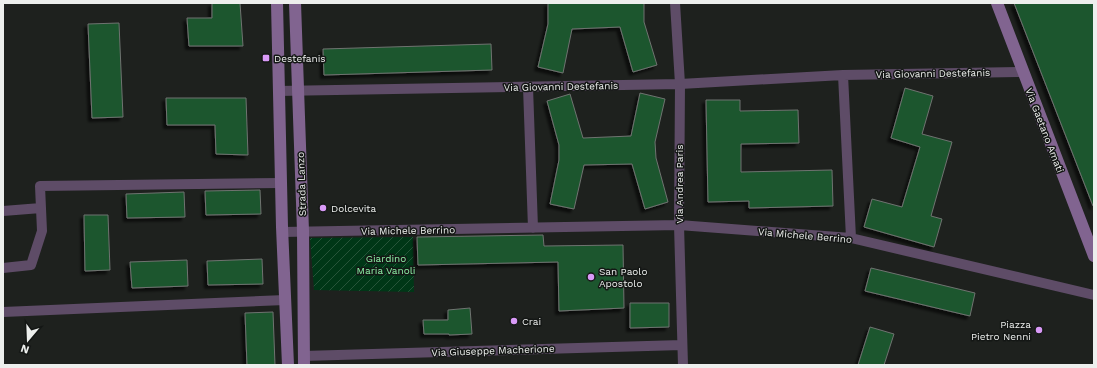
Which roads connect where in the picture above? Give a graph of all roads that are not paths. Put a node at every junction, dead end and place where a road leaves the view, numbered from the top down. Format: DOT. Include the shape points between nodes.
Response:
graph roads {
  1 [pos="277,3"];
  2 [pos="295,3"];
  3 [pos="675,3"];
  4 [pos="997,3"];
  5 [pos="1023,72"];
  6 [pos="843,75"];
  7 [pos="680,84"];
  8 [pos="528,87"];
  9 [pos="278,90"];
  10 [pos="298,90"];
  11 [pos="281,183"];
  12 [pos="41,208"];
  13 [pos="3,211"];
  14 [pos="679,225"];
  15 [pos="533,228"];
  16 [pos="303,231"];
  17 [pos="282,232"];
  18 [pos="851,238"];
  19 [pos="1094,256"];
  20 [pos="3,268"];
  21 [pos="1094,295"];
  22 [pos="285,300"];
  23 [pos="3,312"];
  24 [pos="682,345"];
  25 [pos="304,360"];
  26 [pos="288,365"];
  27 [pos="683,365"];
  1 -- 9 [label="street, Strada Lanzo"];
  2 -- 10 [label="street, Strada Lanzo"];
  3 -- 7 [label="street, Via Andrea Paris"];
  4 -- 5 [label="street, Via Gaetano Amati"];
  5 -- 6 [label="street, Via Giovanni Destefanis"];
  5 -- 19 [label="street, Via Gaetano Amati"];
  6 -- 7 [label="street, Via Giovanni Destefanis"];
  6 -- 18 [label="street"];
  7 -- 8 [label="street, Via Giovanni Destefanis"];
  7 -- 14 [label="street, Via Andrea Paris"];
  8 -- 10 [label="street, Via Giovanni Destefanis"];
  8 -- 15 [label="street"];
  9 -- 10 [label="street, Via Giovanni Destefanis"];
  9 -- 11 [label="street, Strada Lanzo"];
  10 -- 16 [label="street, Strada Lanzo"];
  11 -- 12 [label="street, Strada Lanzo" via="40,186"];
  11 -- 17 [label="street, Strada Lanzo"];
  12 -- 13 [label="street"];
  12 -- 20 [label="street" via="42,231 30,265"];
  14 -- 15 [label="street, Via Michele Berrino"];
  14 -- 18 [label="street, Via Michele Berrino"];
  14 -- 24 [label="street, Via Andrea Paris"];
  15 -- 16 [label="street, Via Michele Berrino"];
  16 -- 17 [label="street, Via Michele Berrino"];
  16 -- 25 [label="street, Strada Lanzo"];
  17 -- 22 [label="street, Strada Lanzo"];
  18 -- 21 [label="street, Via Michele Berrino"];
  22 -- 23 [label="street"];
  22 -- 26 [label="street, Strada Lanzo"];
  24 -- 25 [label="street, Via Giuseppe Macherione"];
  24 -- 27 [label="street, Via Andrea Paris"];
}
